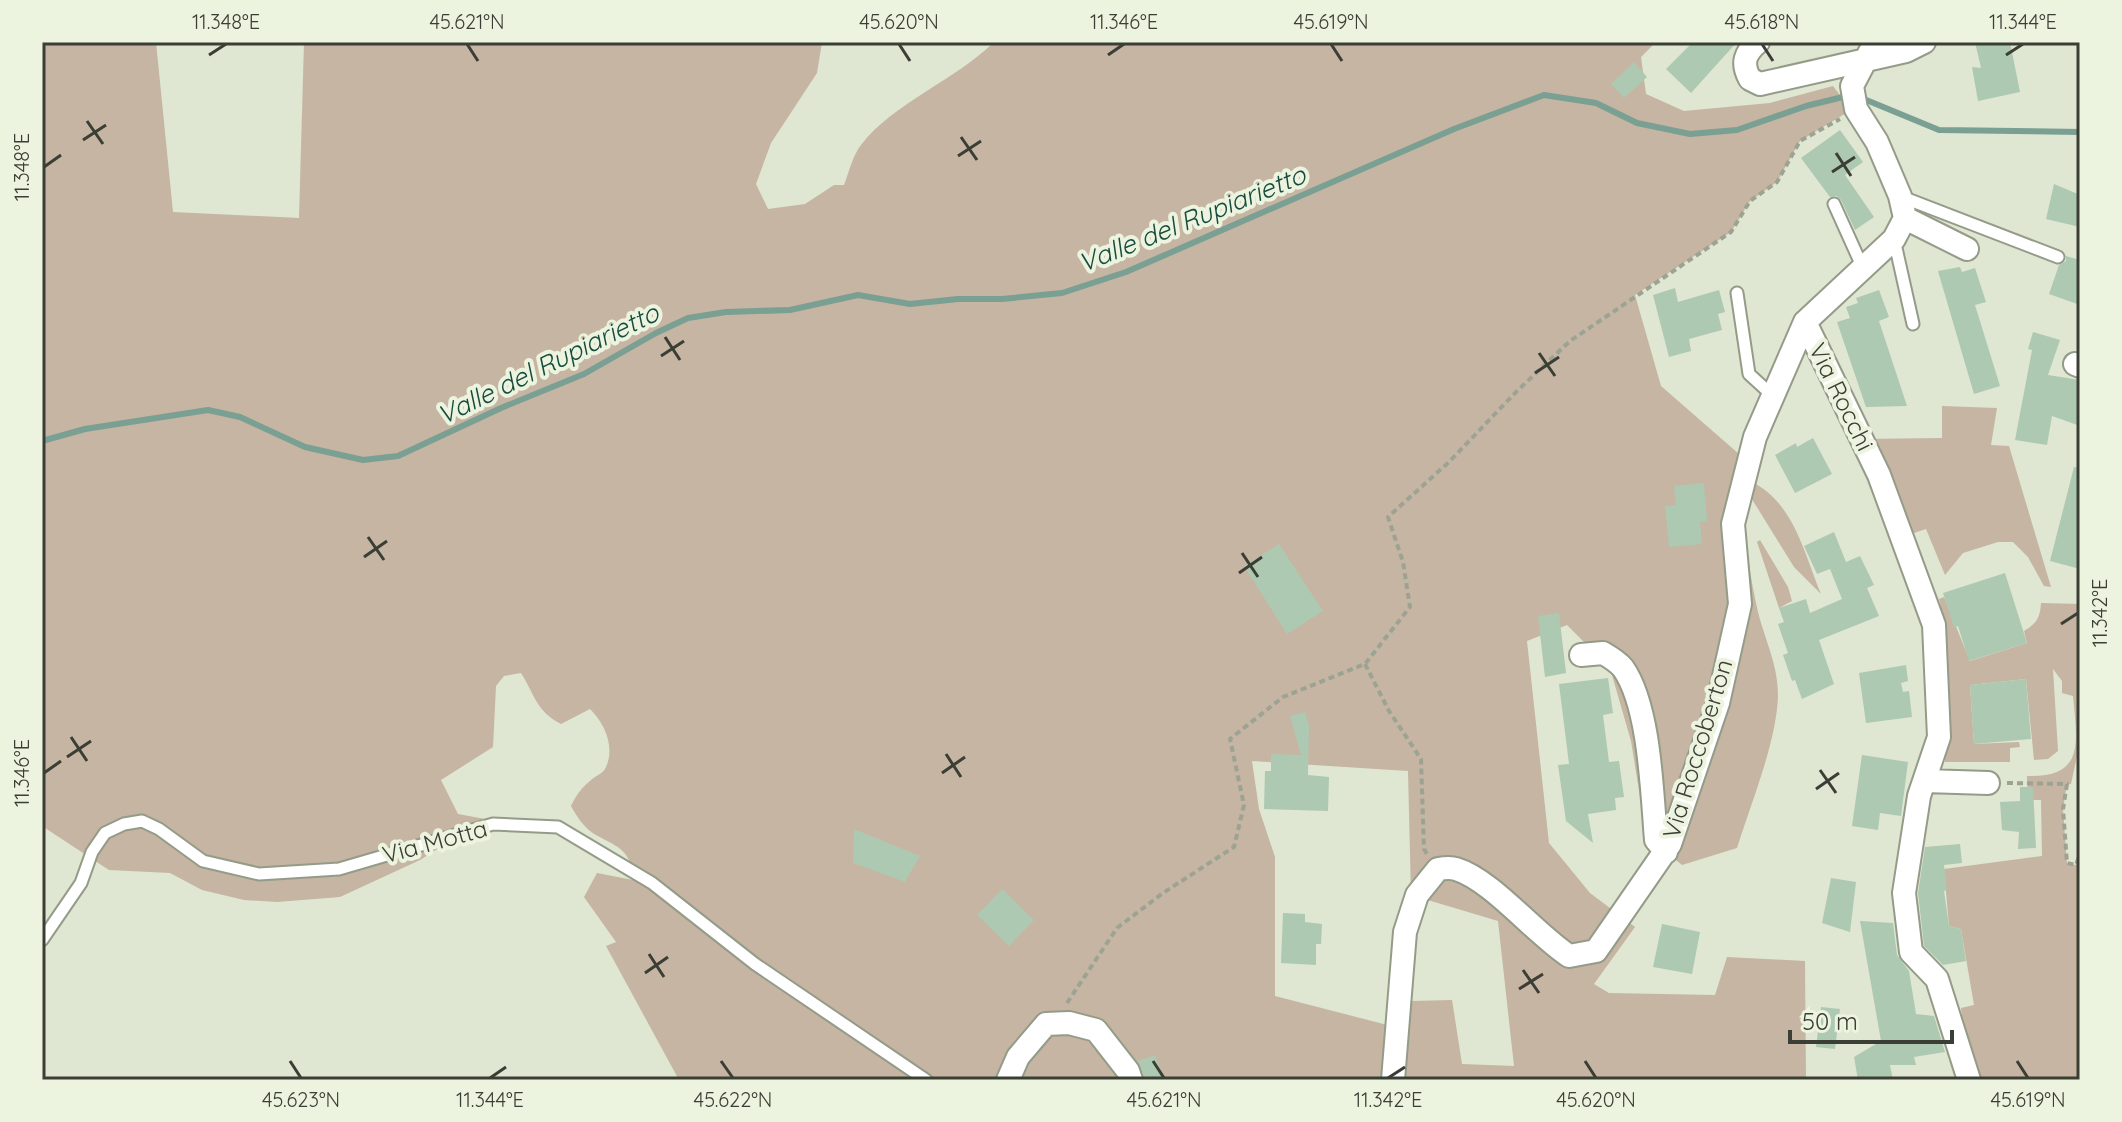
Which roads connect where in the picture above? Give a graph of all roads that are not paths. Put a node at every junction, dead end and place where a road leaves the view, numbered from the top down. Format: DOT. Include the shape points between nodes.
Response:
graph roads {
  1 [pos="1758,42"];
  2 [pos="1924,42"];
  3 [pos="1871,51"];
  4 [pos="1900,196"];
  5 [pos="1834,204"];
  6 [pos="1905,218"];
  7 [pos="1894,239"];
  8 [pos="1967,249"];
  9 [pos="2058,257"];
  10 [pos="1862,266"];
  11 [pos="1737,293"];
  12 [pos="1805,322"];
  13 [pos="1913,324"];
  14 [pos="1773,396"];
  15 [pos="1581,655"];
  16 [pos="1925,781"];
  17 [pos="1988,783"];
  18 [pos="1666,852"];
  19 [pos="42,940"];
  20 [pos="926,1080"];
  21 [pos="1008,1080"];
  22 [pos="1131,1080"];
  23 [pos="1393,1080"];
  24 [pos="1969,1080"];
  1 -- 3 [label="street" via="1747,51 1744,66 1750,79 1760,84"];
  2 -- 3 [label="street" via="1906,51"];
  3 -- 4 [label="street" via="1854,100"];
  4 -- 6 [label="street"];
  4 -- 9 [label="lane"];
  5 -- 10 [label="lane"];
  6 -- 7 [label="street, Via Rocchi"];
  6 -- 8 [label="street"];
  7 -- 10 [label="street, Via Rocchi"];
  7 -- 13 [label="lane"];
  10 -- 12 [label="street, Via Rocchi"];
  11 -- 14 [label="lane" via="1749,374"];
  12 -- 14 [label="street, Via Roccoberton"];
  12 -- 16 [label="street, Via Rocchi" via="1879,475 1934,625 1939,737"];
  14 -- 18 [label="street, Via Roccoberton" via="1755,437 1733,524 1740,604 1718,703"];
  15 -- 18 [label="street" via="1603,653 1622,666 1634,690 1646,739 1656,840"];
  16 -- 17 [label="street"];
  16 -- 24 [label="street, Via Rocchi" via="1904,893 1911,952 1937,979"];
  18 -- 23 [label="street, Via Roccoberton" via="1596,951 1569,956 1477,878 1452,867 1438,869 1417,895 1405,932"];
  19 -- 20 [label="lane, Via Motta" via="81,883 105,833 124,824 142,821 203,861 259,874 339,869 493,824 558,827 652,883 755,964"];
  21 -- 22 [label="street" via="1018,1057 1046,1024 1069,1023 1096,1030"];
}
